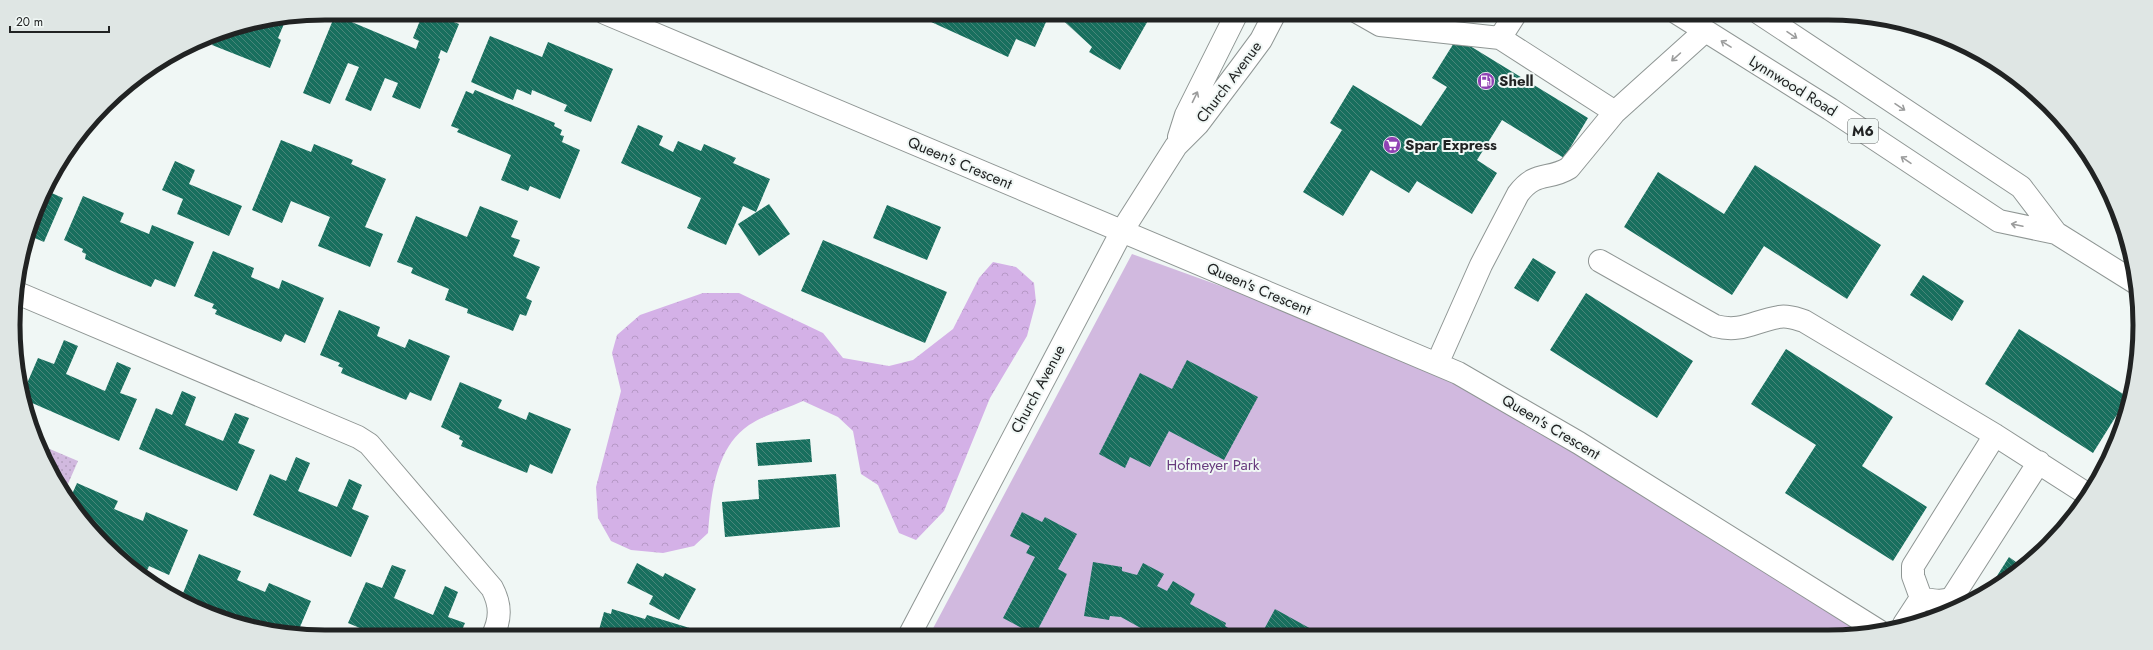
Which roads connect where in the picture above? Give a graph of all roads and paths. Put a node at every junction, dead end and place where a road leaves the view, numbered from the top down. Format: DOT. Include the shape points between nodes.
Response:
graph roads {
  1 [pos="622,20"];
  2 [pos="1234,20"];
  3 [pos="1271,20"];
  4 [pos="1370,20"];
  5 [pos="1512,20"];
  6 [pos="1688,20"];
  7 [pos="1770,20"];
  8 [pos="1705,31"];
  9 [pos="1500,38"];
  10 [pos="1615,112"];
  11 [pos="1176,146"];
  12 [pos="1122,231"];
  13 [pos="2056,233"];
  14 [pos="1600,261"];
  15 [pos="2129,279"];
  16 [pos="22,295"];
  17 [pos="1437,364"];
  18 [pos="1995,435"];
  19 [pos="2039,462"];
  20 [pos="2083,492"];
  21 [pos="1921,598"];
  22 [pos="1907,620"];
  23 [pos="1872,626"];
  24 [pos="494,630"];
  25 [pos="912,630"];
  1 -- 12 [label="street, Queen's Crescent"];
  11 -- 2 [label="street, Church Avenue, one-way" via="1186,115"];
  3 -- 11 [label="street, Church Avenue" via="1245,63 1198,124"];
  4 -- 9 [label="street" via="1380,26"];
  5 -- 9 [label="street"];
  6 -- 8 [label="street, Lynnwood Road / M6"];
  7 -- 13 [label="street, Lynnwood Road / M6, one-way" via="2020,187"];
  8 -- 10 [label="street, one-way"];
  13 -- 8 [label="street, Lynnwood Road / M6, one-way" via="1999,221 1830,109"];
  9 -- 10 [label="street"];
  10 -- 17 [label="street" via="1569,168 1560,174 1537,177 1526,184 1518,194 1481,265"];
  11 -- 12 [label="street, Church Avenue"];
  12 -- 17 [label="street, Queen's Crescent"];
  12 -- 25 [label="street, Church Avenue"];
  13 -- 15 [label="street, Lynnwood Road / M6"];
  14 -- 18 [label="street" via="1715,326 1729,330 1745,328 1780,316 1804,321"];
  16 -- 24 [label="street" via="358,437 369,444 492,588 500,612"];
  17 -- 23 [label="street, Queen's Crescent" via="1479,384 1579,443"];
  18 -- 19 [label="street"];
  18 -- 21 [label="street" via="1913,566 1913,576"];
  19 -- 20 [label="street"];
  19 -- 21 [label="street" via="1952,598 1945,601"];
  21 -- 22 [label="street"];
}
